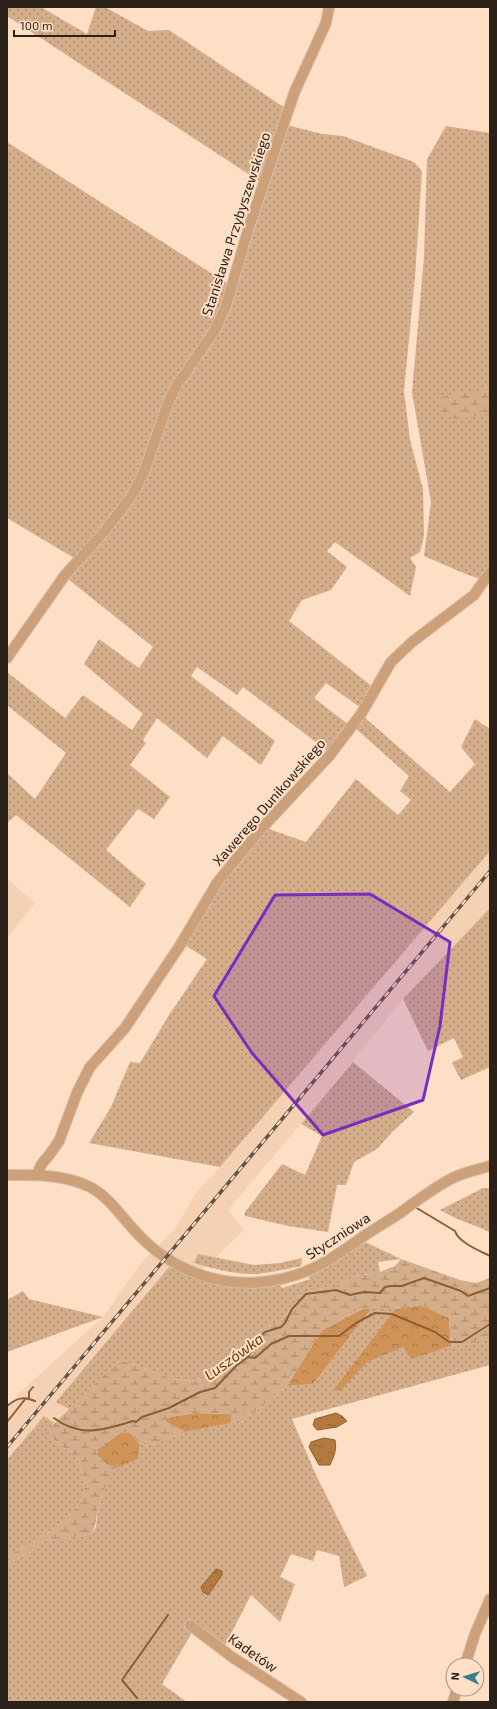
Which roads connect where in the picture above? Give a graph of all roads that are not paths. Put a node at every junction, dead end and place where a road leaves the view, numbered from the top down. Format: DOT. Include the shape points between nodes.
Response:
graph roads {
  1 [pos="329,7"];
  2 [pos="490,572"];
  3 [pos="7,658"];
  4 [pos="490,1166"];
  5 [pos="7,1175"];
  6 [pos="37,1175"];
  7 [pos="490,1599"];
  8 [pos="190,1625"];
  9 [pos="468,1657"];
  10 [pos="301,1702"];
  1 -- 3 [label="street, Stanisława Przybyszewskiego" via="326,23 284,120 226,306 215,330 171,397 158,427 144,472 133,494 108,527 65,575"];
  2 -- 6 [label="street, Xawerego Dunikowskiego" via="474,595 412,642 391,662 361,714 330,755 262,828 217,883 125,1028 90,1067 59,1141 41,1165"];
  4 -- 6 [label="street, Styczniowa" via="448,1180 313,1269 268,1282 237,1283 196,1274 164,1257 141,1238 109,1201 89,1187 71,1180"];
  5 -- 6 [label="street, Styczniowa"];
  7 -- 9 [label="street"];
  8 -- 10 [label="street, Kadetów" via="232,1657"];
}
